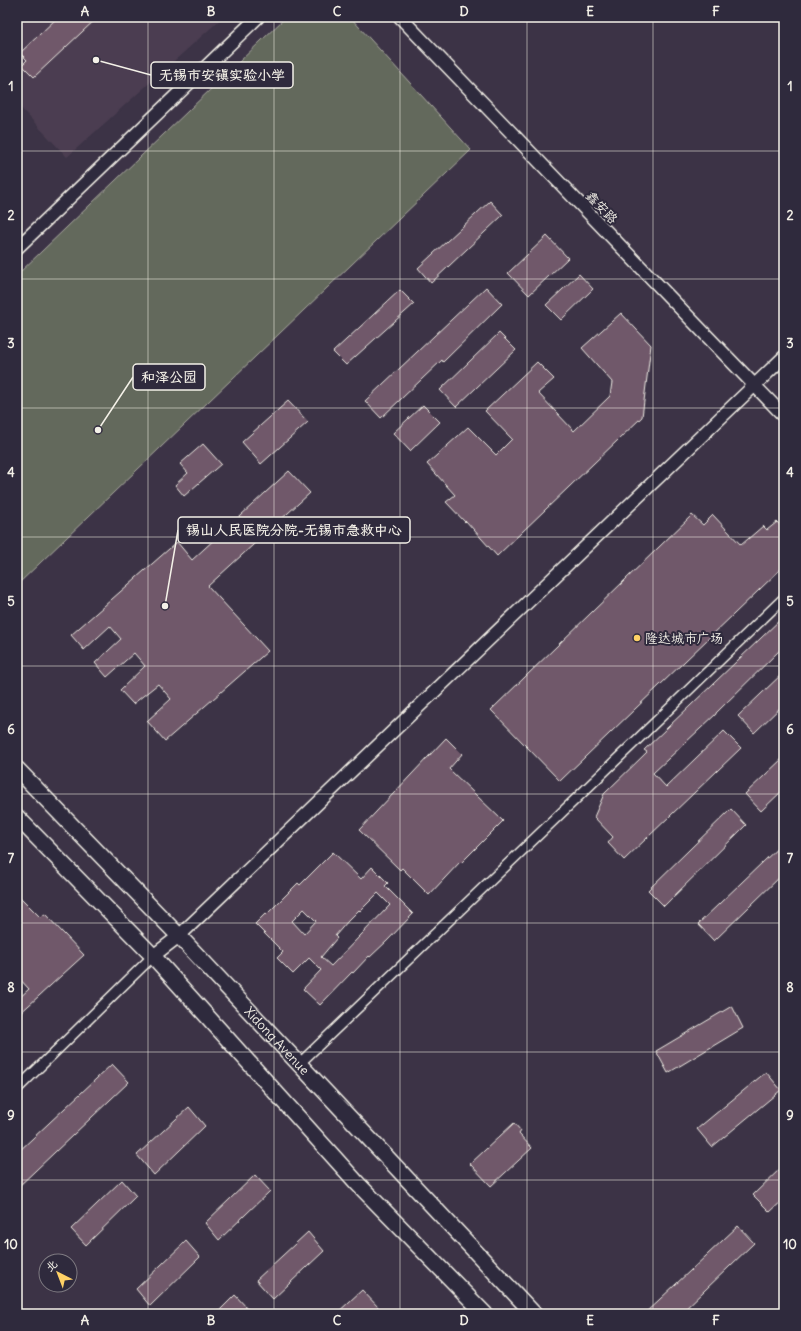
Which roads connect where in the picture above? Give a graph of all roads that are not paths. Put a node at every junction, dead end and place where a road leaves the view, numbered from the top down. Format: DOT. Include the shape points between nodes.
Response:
graph roads {
  1 [pos="258,17"];
  2 [pos="400,17"];
  3 [pos="17,248"];
  4 [pos="784,357"];
  5 [pos="755,385"];
  6 [pos="784,416"];
  7 [pos="784,598"];
  8 [pos="17,769"];
  9 [pos="17,817"];
  10 [pos="179,936"];
  11 [pos="153,956"];
  12 [pos="299,1064"];
  13 [pos="17,1088"];
  14 [pos="485,1314"];
  15 [pos="534,1314"];
  1 -- 3 [label="street"];
  2 -- 5 [label="street, 鑫安路"];
  4 -- 5 [label="street"];
  5 -- 6 [label="street, 鑫安路"];
  5 -- 10 [label="street"];
  7 -- 12 [label="street"];
  8 -- 10 [label="main road, Xidong Avenue"];
  9 -- 11 [label="main road"];
  10 -- 11 [label="street"];
  10 -- 12 [label="main road, Xidong Avenue"];
  11 -- 13 [label="street"];
  11 -- 14 [label="main road" via="358,1184"];
  12 -- 15 [label="main road, Xidong Avenue"];
}
